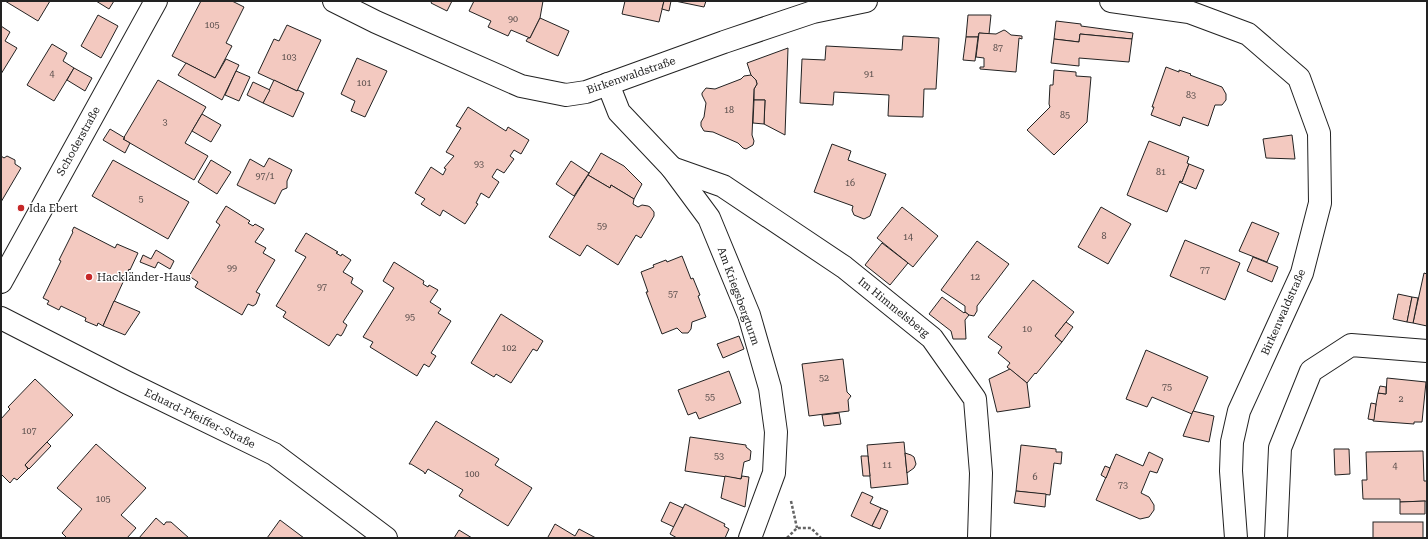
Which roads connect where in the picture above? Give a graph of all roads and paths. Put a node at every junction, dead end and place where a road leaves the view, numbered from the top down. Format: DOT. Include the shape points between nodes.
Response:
graph roads {
  1 [pos="156,1"];
  2 [pos="334,1"];
  3 [pos="866,1"];
  4 [pos="1111,1"];
  5 [pos="608,84"];
  6 [pos="672,168"];
  7 [pos="1,282"];
  8 [pos="1,318"];
  9 [pos="1427,351"];
  10 [pos="386,538"];
  11 [pos="750,538"];
  12 [pos="787,538"];
  13 [pos="821,538"];
  14 [pos="979,538"];
  15 [pos="1236,538"];
  16 [pos="1276,538"];
  1 -- 7 [label="street, Schoderstraße"];
  2 -- 5 [label="street, Birkenwaldstraße" via="521,86 566,94 586,92"];
  3 -- 5 [label="street, Birkenwaldstraße" via="813,12"];
  4 -- 15 [label="street, Birkenwaldstraße" via="1189,12 1248,34 1299,78 1319,133 1320,203 1302,273 1239,411 1232,442 1231,471"];
  5 -- 6 [label="street, Am Kriegsbergturm" via="619,112"];
  6 -- 11 [label="street, Am Kriegsbergturm" via="709,218 749,315 770,388 776,432 774,473"];
  6 -- 14 [label="street, Im Himmelsberg" via="723,186 844,267 932,338 975,399 981,473"];
  8 -- 10 [label="street, Eduard-Pfeiffer-Straße" via="274,454"];
  9 -- 16 [label="street" via="1351,345 1311,370 1280,448"];
  12 -- 13 [label="path" via="797,528 811,528"];
}
